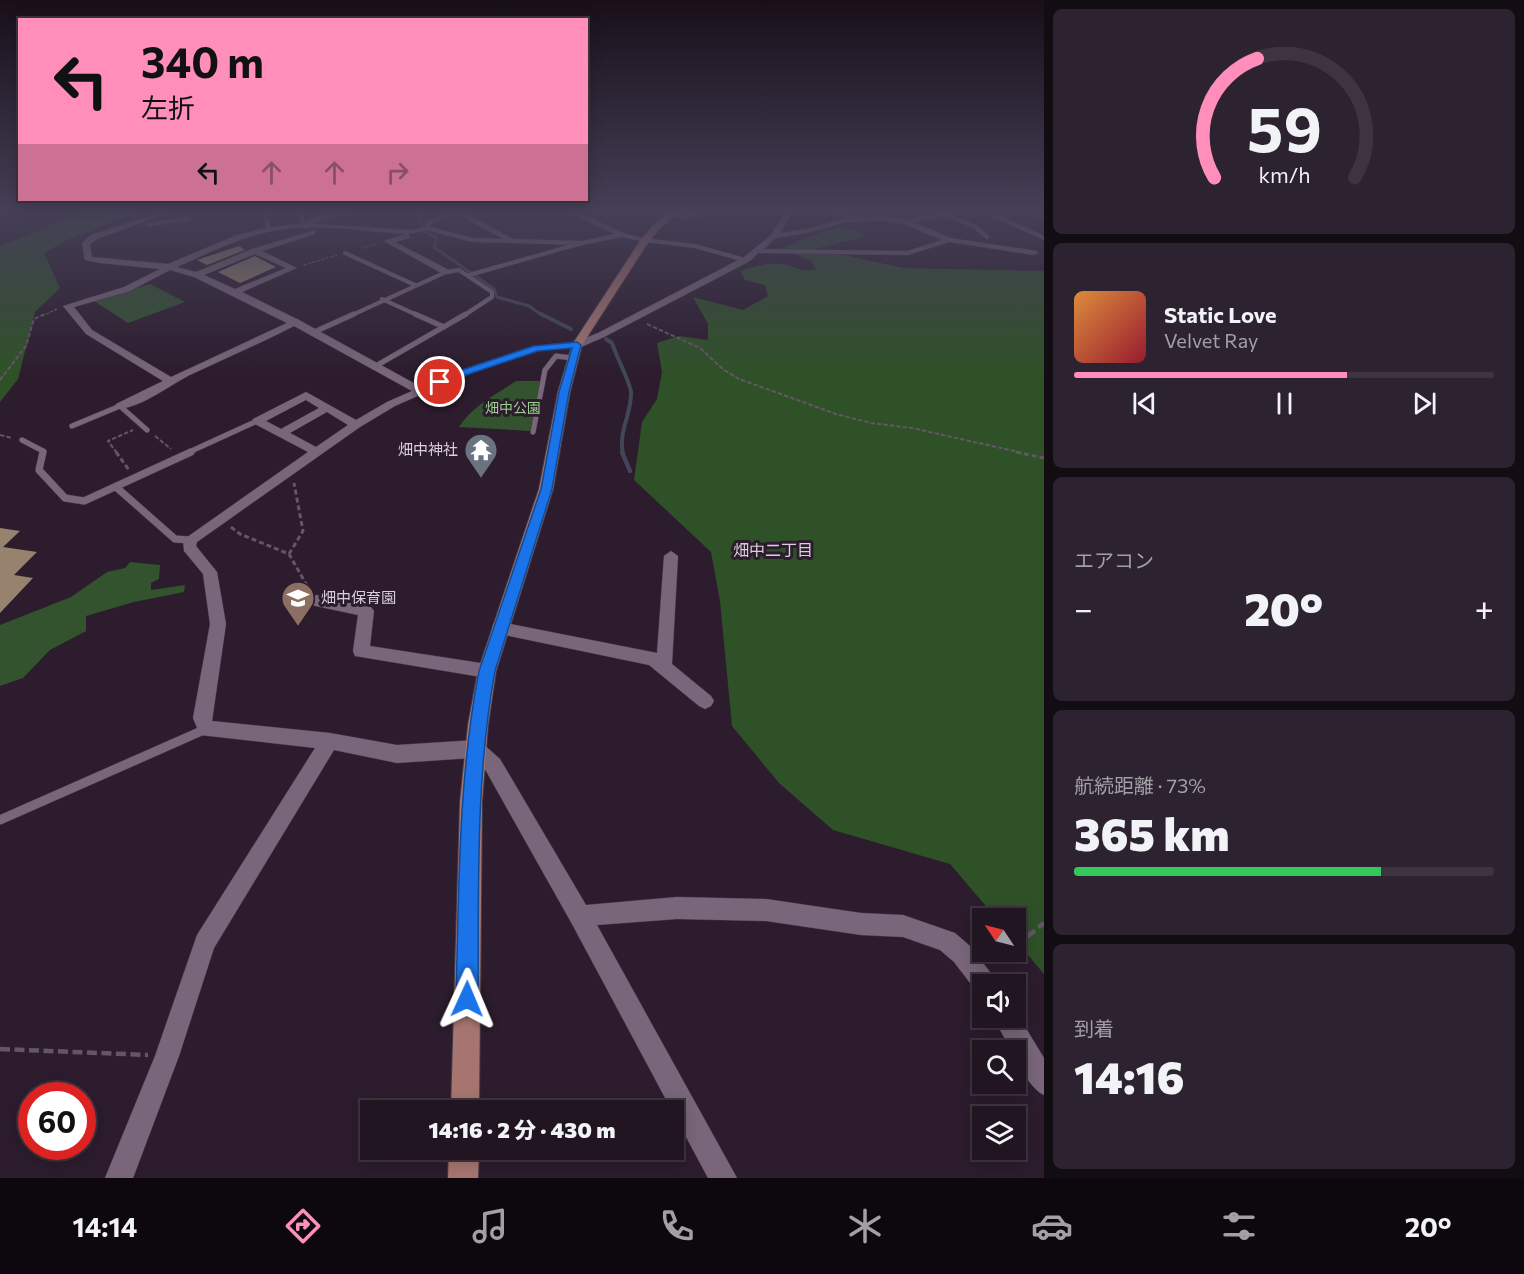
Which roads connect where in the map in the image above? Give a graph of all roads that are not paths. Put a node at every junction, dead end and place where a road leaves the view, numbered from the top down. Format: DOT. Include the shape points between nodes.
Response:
graph roads {
  1 [pos="145,265"];
  2 [pos="174,265"];
  3 [pos="221,265"];
  4 [pos="286,265"];
  5 [pos="371,265"];
  6 [pos="433,265"];
  7 [pos="504,265"];
  8 [pos="629,265"];
  9 [pos="736,265"];
  10 [pos="169,267"];
  11 [pos="446,272"];
  12 [pos="197,275"];
  13 [pos="469,275"];
  14 [pos="415,285"];
  15 [pos="235,292"];
  16 [pos="382,299"];
  17 [pos="296,322"];
  18 [pos="444,327"];
  19 [pos="312,333"];
  20 [pos="577,345"];
  21 [pos="572,358"];
  22 [pos="374,367"];
  23 [pos="171,381"];
  24 [pos="422,391"];
  25 [pos="120,406"];
  26 [pos="327,408"];
  27 [pos="257,420"];
  28 [pos="356,425"];
  29 [pos="72,426"];
  30 [pos="145,428"];
  31 [pos="533,432"];
  32 [pos="281,433"];
  33 [pos="22,440"];
  34 [pos="317,452"];
  35 [pos="116,487"];
  36 [pos="190,540"];
  37 [pos="671,556"];
  38 [pos="316,601"];
  39 [pos="500,628"];
  40 [pos="664,666"];
  41 [pos="487,671"];
  42 [pos="705,701"];
  43 [pos="206,729"];
  44 [pos="330,741"];
  45 [pos="476,749"];
  46 [pos="0,820"];
  47 [pos="580,916"];
  48 [pos="977,974"];
  49 [pos="1012,1028"];
  50 [pos="1044,1082"];
  51 [pos="465,1100"];
  52 [pos="464,1160"];
  53 [pos="119,1178"];
  54 [pos="463,1178"];
  55 [pos="723,1178"];
  1 -- 10 [label="street"];
  2 -- 10 [label="street"];
  3 -- 12 [label="street"];
  4 -- 15 [label="street" via="293,268"];
  5 -- 14 [label="lane"];
  6 -- 11 [label="street"];
  7 -- 13 [label="lane"];
  8 -- 20 [label="main road"];
  9 -- 20 [label="street"];
  10 -- 12 [label="street"];
  10 -- 23 [label="street" via="127,289 68,306 89,332"];
  11 -- 13 [label="lane" via="459,270"];
  11 -- 14 [label="lane"];
  12 -- 15 [label="street"];
  13 -- 18 [label="lane" via="492,292 492,297"];
  14 -- 16 [label="lane"];
  15 -- 17 [label="street"];
  16 -- 18 [label="lane"];
  16 -- 19 [label="lane"];
  17 -- 19 [label="street"];
  17 -- 23 [label="street"];
  18 -- 22 [label="lane"];
  19 -- 22 [label="street"];
  20 -- 21 [label="main road"];
  20 -- 24 [label="street" via="537,348"];
  21 -- 31 [label="lane" via="556,356 545,370"];
  21 -- 39 [label="main road" via="546,489"];
  22 -- 24 [label="street"];
  23 -- 25 [label="street"];
  24 -- 28 [label="street"];
  25 -- 29 [label="lane"];
  25 -- 30 [label="lane"];
  26 -- 27 [label="street" via="306,395"];
  26 -- 28 [label="street"];
  26 -- 32 [label="street"];
  27 -- 32 [label="street"];
  27 -- 35 [label="lane"];
  28 -- 34 [label="street"];
  32 -- 34 [label="street"];
  33 -- 35 [label="lane" via="43,451 39,470 65,498 84,501"];
  34 -- 36 [label="street"];
  35 -- 36 [label="lane" via="175,539"];
  36 -- 43 [label="street" via="189,547 210,572 218,624 202,718"];
  37 -- 40 [label="street"];
  38 -- 41 [label="street" via="366,611 361,651"];
  39 -- 40 [label="street" via="654,659"];
  39 -- 41 [label="main road"];
  40 -- 42 [label="street"];
  41 -- 45 [label="main road"];
  43 -- 44 [label="street"];
  43 -- 46 [label="lane"];
  44 -- 45 [label="street" via="396,754"];
  44 -- 53 [label="street" via="205,943 167,1056"];
  45 -- 47 [label="street" via="493,765"];
  45 -- 51 [label="main road" via="469,856"];
  47 -- 48 [label="street" via="677,908 766,910 903,926 947,941"];
  47 -- 55 [label="street"];
  49 -- 50 [label="street"];
  52 -- 54 [label="main road"];
}
